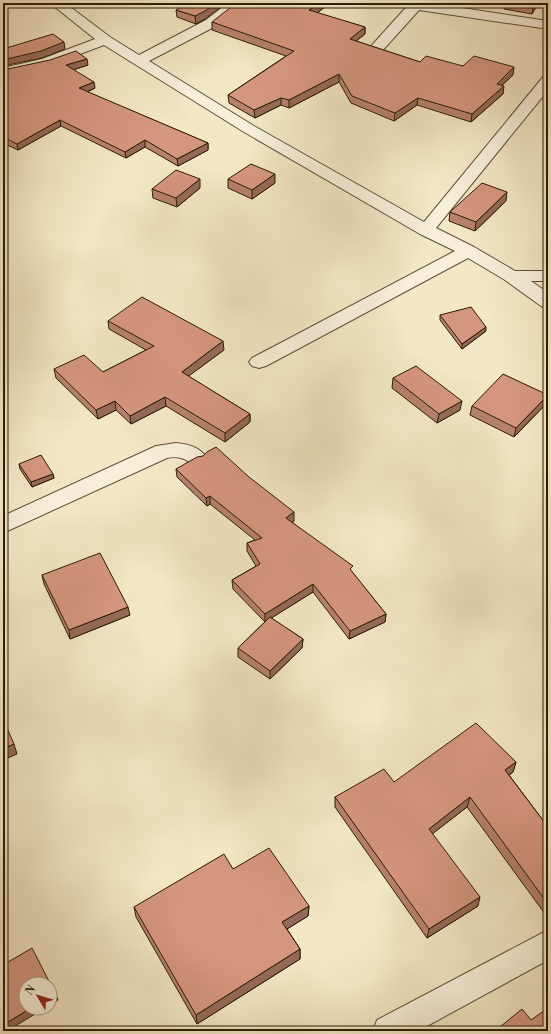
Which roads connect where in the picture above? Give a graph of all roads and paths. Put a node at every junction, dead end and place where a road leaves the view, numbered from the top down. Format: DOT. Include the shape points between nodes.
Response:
graph roads {
  1 [pos="56,3"];
  2 [pos="236,3"];
  3 [pos="548,25"];
  4 [pos="105,40"];
  5 [pos="378,47"];
  6 [pos="137,61"];
  7 [pos="3,72"];
  8 [pos="548,80"];
  9 [pos="426,230"];
  10 [pos="468,251"];
  11 [pos="511,276"];
  12 [pos="548,276"];
  13 [pos="548,302"];
  14 [pos="259,362"];
  15 [pos="196,458"];
  16 [pos="3,525"];
  17 [pos="548,944"];
  18 [pos="388,1031"];
  1 -- 4 [label="street"];
  2 -- 6 [label="street" via="211,23"];
  3 -- 5 [label="street" via="416,5"];
  4 -- 6 [label="street"];
  4 -- 7 [label="street" via="46,62"];
  6 -- 9 [label="street" via="249,129"];
  8 -- 9 [label="street"];
  9 -- 10 [label="street"];
  10 -- 11 [label="street"];
  10 -- 14 [label="street"];
  11 -- 12 [label="street"];
  11 -- 13 [label="street"];
  15 -- 16 [label="street" via="184,451 163,451"];
  17 -- 18 [label="street"];
}
